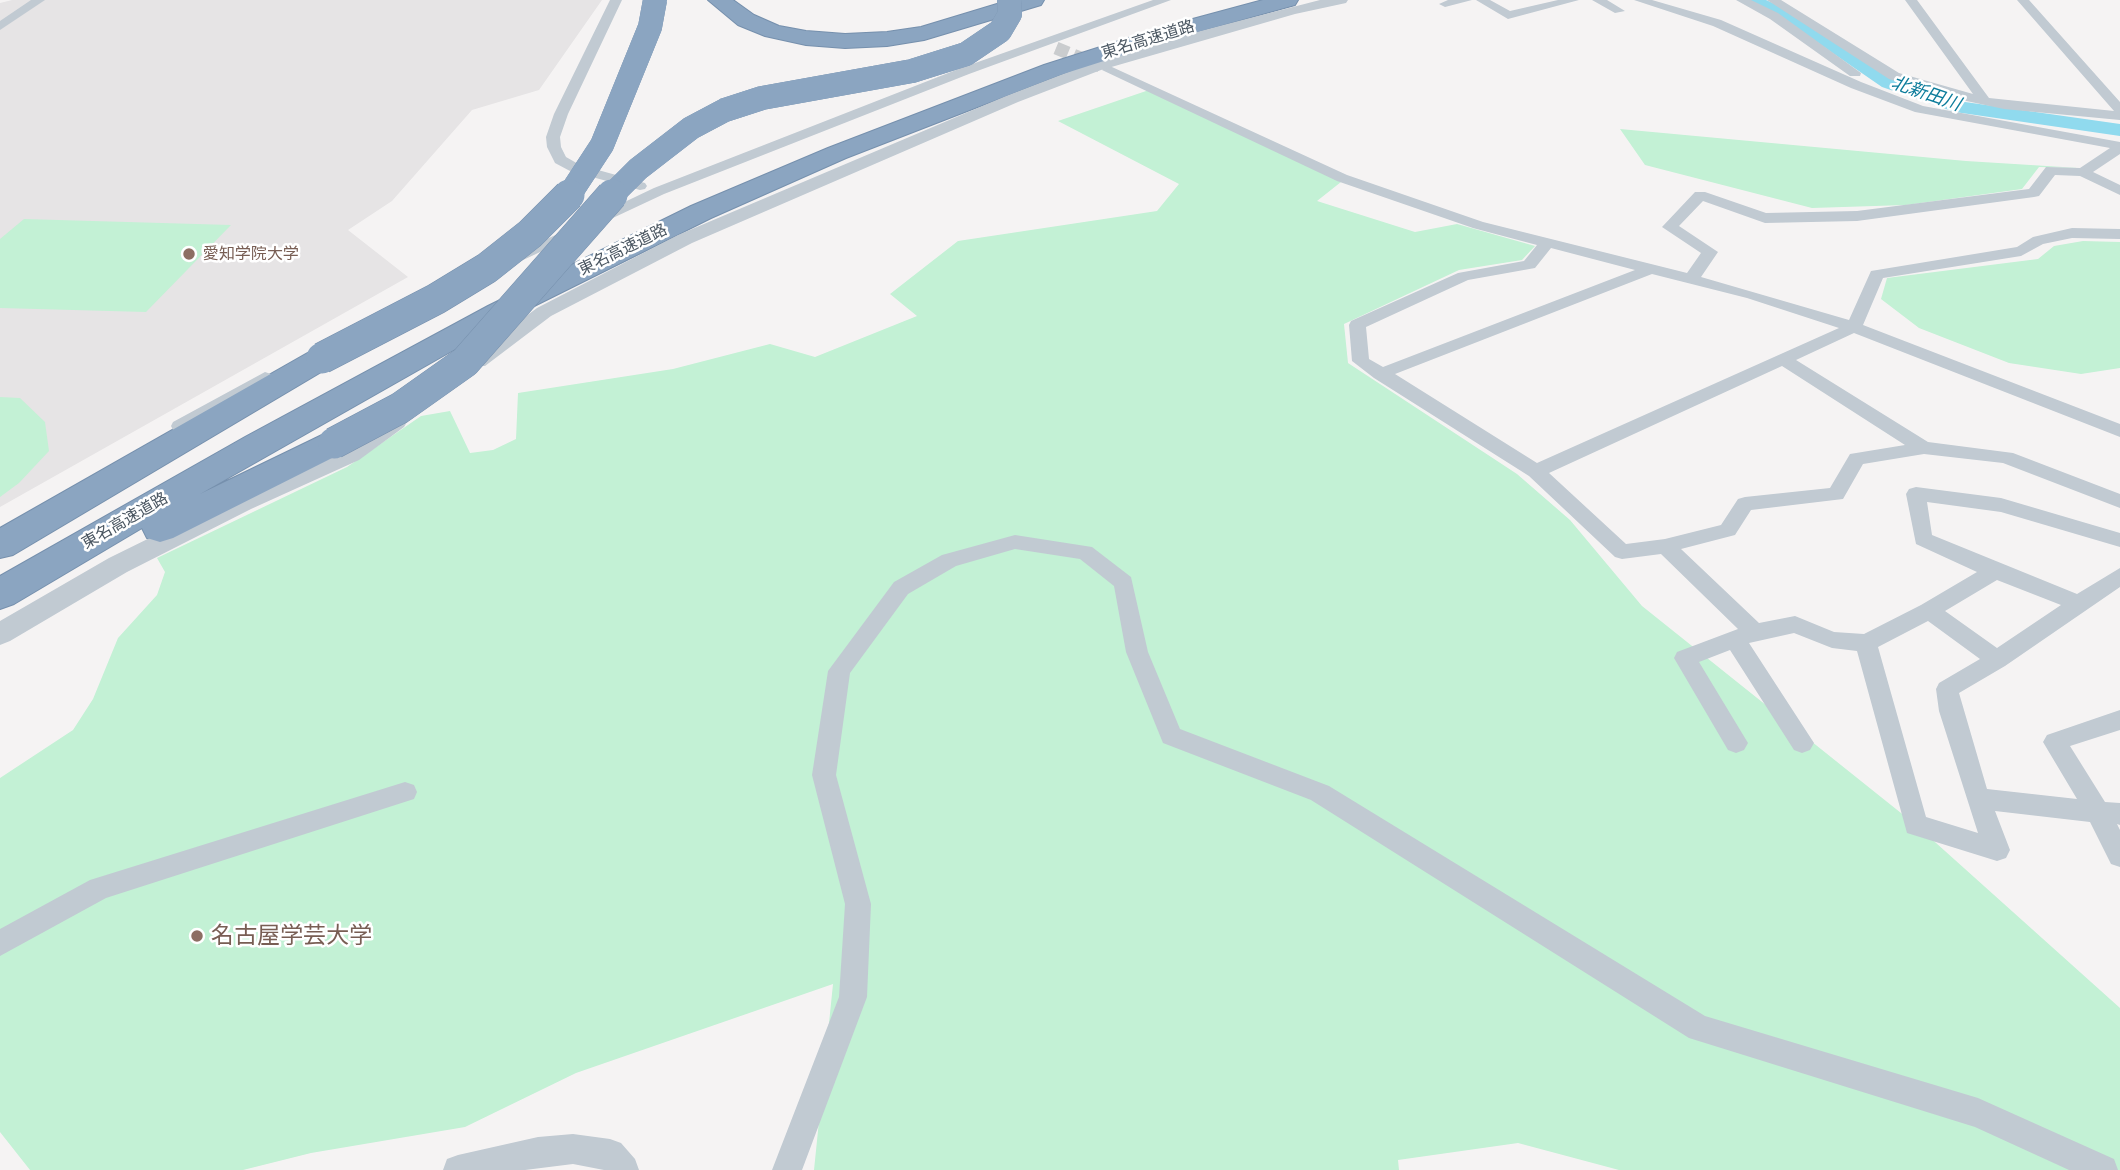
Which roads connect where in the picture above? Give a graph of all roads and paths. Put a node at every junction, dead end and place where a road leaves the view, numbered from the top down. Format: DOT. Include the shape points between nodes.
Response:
graph roads {
  1 [pos="39,0"];
  2 [pos="616,0"];
  3 [pos="655,0"];
  4 [pos="719,0"];
  5 [pos="1009,0"];
  6 [pos="1033,0"];
  7 [pos="1165,0"];
  8 [pos="1246,0"];
  9 [pos="1287,0"];
  10 [pos="1341,0"];
  11 [pos="1465,0"];
  12 [pos="1482,0"];
  13 [pos="1573,0"];
  14 [pos="1598,0"];
  15 [pos="1640,0"];
  16 [pos="1742,0"];
  17 [pos="1773,0"];
  18 [pos="1911,0"];
  19 [pos="2023,0"];
  20 [pos="1546,3"];
  21 [pos="1445,4"];
  22 [pos="1619,10"];
  23 [pos="1508,15"];
  24 [pos="1488,20"];
  25 [pos="0,26"];
  26 [pos="1041,43"];
  27 [pos="1056,48"];
  28 [pos="1108,70"];
  29 [pos="1892,76"];
  30 [pos="1866,82"];
  31 [pos="1983,100"];
  32 [pos="2120,110"];
  33 [pos="2120,116"];
  34 [pos="2120,147"];
  35 [pos="2083,172"];
  36 [pos="659,191"];
  37 [pos="2120,191"];
  38 [pos="2120,234"];
  39 [pos="1545,244"];
  40 [pos="1648,270"];
  41 [pos="1691,280"];
  42 [pos="1854,327"];
  43 [pos="1784,360"];
  44 [pos="1380,374"];
  45 [pos="2120,431"];
  46 [pos="1924,448"];
  47 [pos="1536,471"];
  48 [pos="2120,501"];
  49 [pos="0,530"];
  50 [pos="2120,540"];
  51 [pos="0,544"];
  52 [pos="1665,546"];
  53 [pos="0,566"];
  54 [pos="1995,571"];
  55 [pos="2120,576"];
  56 [pos="0,594"];
  57 [pos="2078,603"];
  58 [pos="1929,611"];
  59 [pos="0,612"];
  60 [pos="0,634"];
  61 [pos="1745,635"];
  62 [pos="1866,643"];
  63 [pos="1997,660"];
  64 [pos="2120,720"];
  65 [pos="1736,743"];
  66 [pos="1802,743"];
  67 [pos="405,792"];
  68 [pos="1978,799"];
  69 [pos="2109,813"];
  70 [pos="2120,856"];
  71 [pos="0,943"];
  72 [pos="458,1170"];
  73 [pos="624,1170"];
  74 [pos="787,1170"];
  75 [pos="2103,1170"];
  1 -- 25 [label="street"];
  2 -- 36 [label="street" via="561,114 554,147 559,160 575,168"];
  3 -- 51 [label="highway, bridge" via="650,27 594,160 565,201 530,234 487,268 436,299 323,358"];
  4 -- 6 [label="highway" via="746,20 773,31 845,41 924,33"];
  5 -- 59 [label="highway, bridge" via="1010,14 1000,32 966,54 912,71 762,98 691,128 638,169 593,215 465,362 401,408"];
  7 -- 26 [label="street"];
  8 -- 53 [label="highway, 東名高速道路" via="969,86 685,201 427,329"];
  9 -- 56 [label="highway, 東名高速道路" via="1052,70 836,153 701,212 464,331"];
  10 -- 60 [label="street" via="1218,30 1096,67 685,239 544,312 351,454 118,565"];
  11 -- 21 [label="street"];
  12 -- 23 [label="street"];
  13 -- 20 [label="street"];
  14 -- 22 [label="street"];
  15 -- 30 [label="street" via="1717,23"];
  16 -- 30 [label="street" via="1774,16"];
  17 -- 29 [label="street"];
  18 -- 31 [label="street"];
  19 -- 32 [label="street"];
  20 -- 23 [label="street"];
  23 -- 24 [label="street"];
  26 -- 27 [label="street"];
  26 -- 36 [label="street"];
  28 -- 39 [label="street" via="1342,178"];
  29 -- 30 [label="street"];
  29 -- 31 [label="street"];
  30 -- 34 [label="street" via="1902,103 1945,115"];
  31 -- 33 [label="street"];
  34 -- 35 [label="street"];
  35 -- 37 [label="street"];
  35 -- 41 [label="street" via="2051,170 2034,193 1857,216 1765,218 1700,195 1670,227 1710,252"];
  36 -- 49 [label="street" via="347,334"];
  38 -- 42 [label="street" via="2072,233 2038,240 2021,251 1877,274"];
  39 -- 40 [label="street"];
  39 -- 44 [label="street" via="1529,265 1464,276 1357,325 1361,361"];
  40 -- 41 [label="street"];
  40 -- 44 [label="street"];
  41 -- 42 [label="street"];
  42 -- 43 [label="street"];
  42 -- 45 [label="street"];
  43 -- 46 [label="street"];
  43 -- 47 [label="street"];
  44 -- 47 [label="street"];
  46 -- 48 [label="street" via="2007,457"];
  46 -- 52 [label="street" via="1857,459 1836,494 1745,504 1728,530"];
  47 -- 52 [label="street" via="1622,552"];
  50 -- 54 [label="street" via="2001,505 1916,494 1923,539"];
  52 -- 61 [label="street"];
  54 -- 57 [label="street"];
  54 -- 58 [label="street"];
  55 -- 57 [label="street"];
  57 -- 63 [label="street"];
  58 -- 62 [label="street"];
  58 -- 63 [label="street"];
  61 -- 62 [label="street" via="1795,624 1832,639"];
  61 -- 65 [label="street" via="1685,658"];
  61 -- 66 [label="street"];
  62 -- 68 [label="street" via="1916,825 1997,850"];
  63 -- 68 [label="street" via="1947,689"];
  64 -- 69 [label="street" via="2055,742"];
  67 -- 71 [label="street" via="99,888"];
  68 -- 69 [label="street"];
  69 -- 70 [label="street"];
  72 -- 73 [label="street" via="573,1149 610,1154"];
  74 -- 75 [label="street" via="853,997 858,904 824,775 839,671 901,588 949,560 1016,542 1085,552 1124,582 1136,652 1171,736 1320,793 1699,1028 1978,1113"];
}
